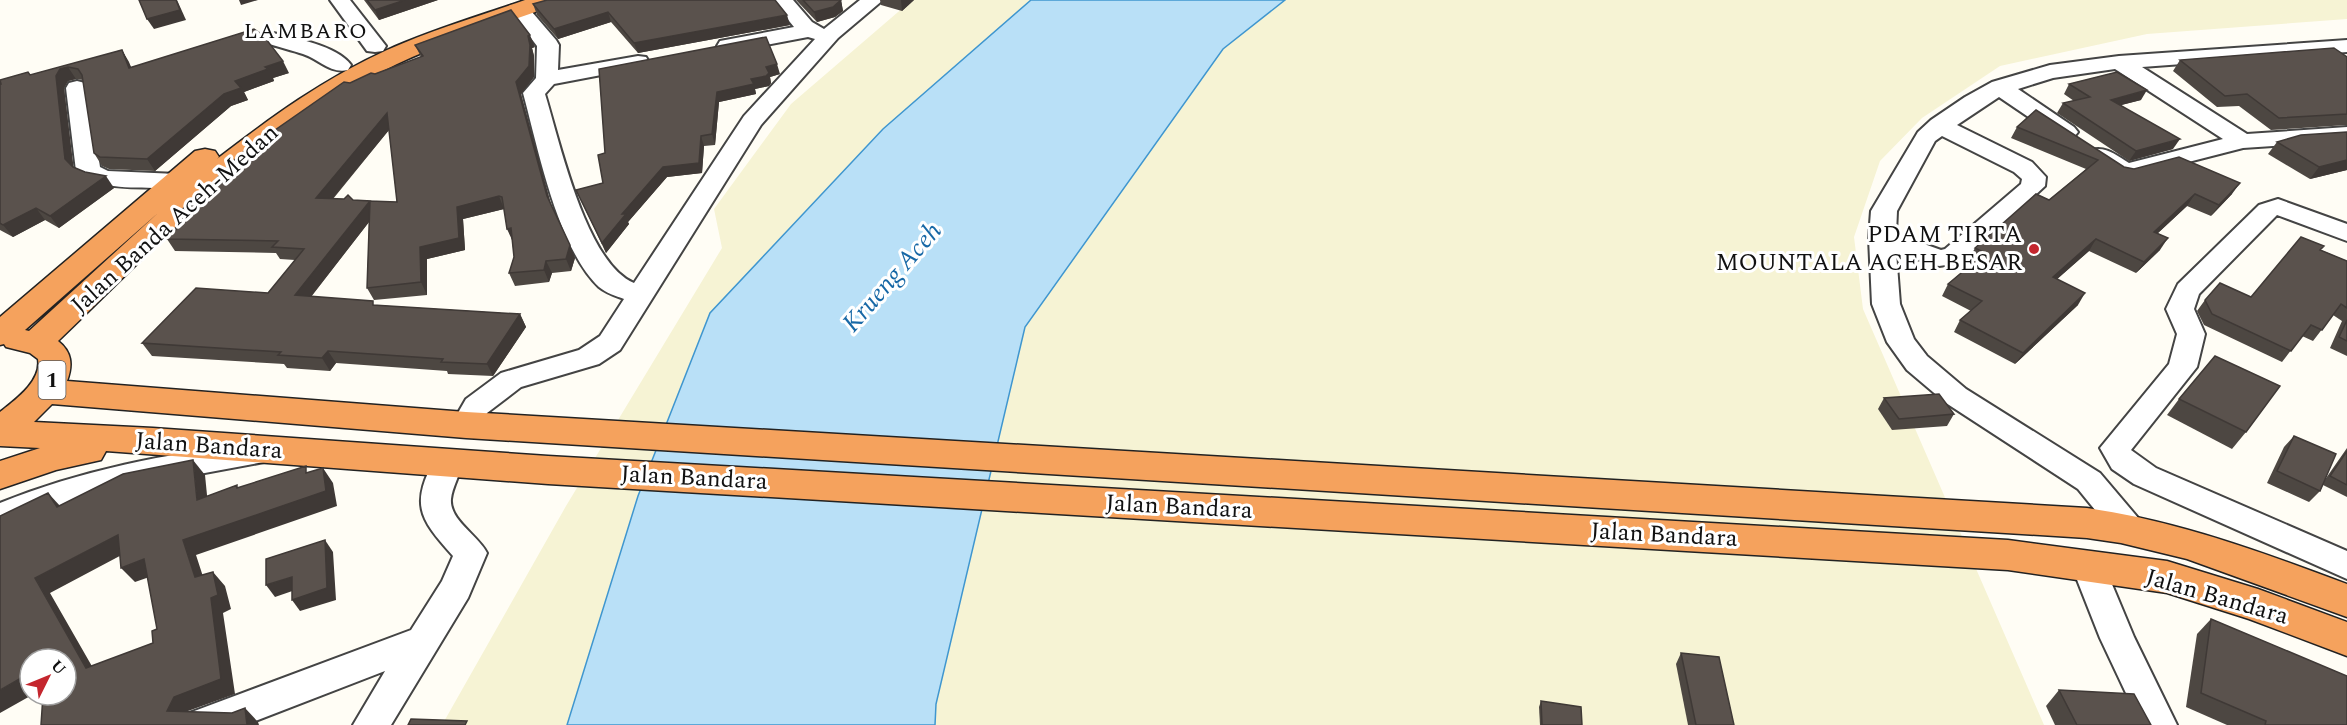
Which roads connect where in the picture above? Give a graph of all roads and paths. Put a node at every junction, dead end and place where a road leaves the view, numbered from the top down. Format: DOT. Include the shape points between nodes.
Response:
graph roads {
  1 [pos="340,0"];
  2 [pos="487,0"];
  3 [pos="547,0"];
  4 [pos="782,0"];
  5 [pos="873,0"];
  6 [pos="519,9"];
  7 [pos="819,32"];
  8 [pos="273,39"];
  9 [pos="375,45"];
  10 [pos="2346,46"];
  11 [pos="706,50"];
  12 [pos="661,58"];
  13 [pos="2119,62"];
  14 [pos="340,64"];
  15 [pos="547,79"];
  16 [pos="2000,87"];
  17 [pos="76,88"];
  18 [pos="1939,125"];
  19 [pos="2347,134"];
  20 [pos="2242,141"];
  21 [pos="177,181"];
  22 [pos="2347,233"];
  23 [pos="1882,238"];
  24 [pos="640,296"];
  25 [pos="0,334"];
  26 [pos="0,339"];
  27 [pos="36,343"];
  28 [pos="45,391"];
  29 [pos="466,425"];
  30 [pos="0,432"];
  31 [pos="153,441"];
  32 [pos="278,450"];
  33 [pos="2124,462"];
  34 [pos="448,463"];
  35 [pos="0,475"];
  36 [pos="2090,481"];
  37 [pos="0,517"];
  38 [pos="2128,528"];
  39 [pos="2347,566"];
  40 [pos="2089,567"];
  41 [pos="2347,601"];
  42 [pos="2347,639"];
  43 [pos="420,642"];
  44 [pos="202,725"];
  45 [pos="371,725"];
  46 [pos="2159,725"];
  1 -- 9 [label="street"];
  2 -- 9 [label="highway, Jalan Banda Aceh-Medan" via="423,22"];
  3 -- 6 [label="highway, Jalan Banda Aceh-Medan"];
  4 -- 7 [label="street"];
  5 -- 7 [label="street"];
  6 -- 15 [label="street" via="548,45"];
  6 -- 27 [label="highway, Jalan Banda Aceh-Medan" via="398,54 278,124 221,170"];
  7 -- 11 [label="street"];
  7 -- 24 [label="street" via="752,121"];
  8 -- 14 [label="street" via="313,50"];
  9 -- 14 [label="highway, Jalan Banda Aceh-Medan"];
  10 -- 13 [label="street"];
  12 -- 15 [label="street"];
  13 -- 16 [label="street" via="2050,72"];
  13 -- 20 [label="street"];
  14 -- 21 [label="highway, Jalan Banda Aceh-Medan" via="242,126"];
  15 -- 24 [label="street" via="534,93 566,200 587,247 608,280"];
  16 -- 18 [label="street"];
  16 -- 20 [label="street" via="2126,171"];
  17 -- 21 [label="street" via="88,171 104,178"];
  18 -- 23 [label="street" via="1926,137 1884,211"];
  18 -- 23 [label="street" via="2023,167 2034,177 2033,186 1952,257 1939,258"];
  19 -- 20 [label="street"];
  21 -- 25 [label="highway, Jalan Banda Aceh-Medan"];
  22 -- 33 [label="street" via="2278,207 2268,210 2187,290 2180,309 2191,334 2183,367 2116,444 2116,453"];
  23 -- 36 [label="street" via="1886,304 1901,342 1917,363 1956,396"];
  24 -- 29 [label="street" via="610,343 589,357 511,380 476,406"];
  26 -- 27 [label="highway, 1"];
  27 -- 28 [label="highway, 1" via="47,349 55,367"];
  28 -- 29 [label="highway, Jalan Bandara"];
  28 -- 30 [label="highway, 1"];
  29 -- 38 [label="highway, Jalan Bandara"];
  30 -- 31 [label="highway, Jalan Bandara"];
  31 -- 32 [label="highway, Jalan Bandara"];
  31 -- 35 [label="highway" via="53,457"];
  32 -- 34 [label="highway, Jalan Bandara"];
  32 -- 37 [label="street" via="112,478"];
  33 -- 36 [label="street"];
  33 -- 39 [label="street" via="2145,476"];
  34 -- 40 [label="highway, Jalan Bandara" via="2008,555"];
  34 -- 43 [label="street" via="435,500 440,520 471,553 456,588"];
  36 -- 38 [label="street"];
  38 -- 41 [label="highway, Jalan Bandara" via="2260,567"];
  40 -- 42 [label="highway, Jalan Bandara" via="2167,577 2258,605"];
  40 -- 46 [label="street" via="2117,638"];
  43 -- 44 [label="street"];
  43 -- 45 [label="street"];
}
